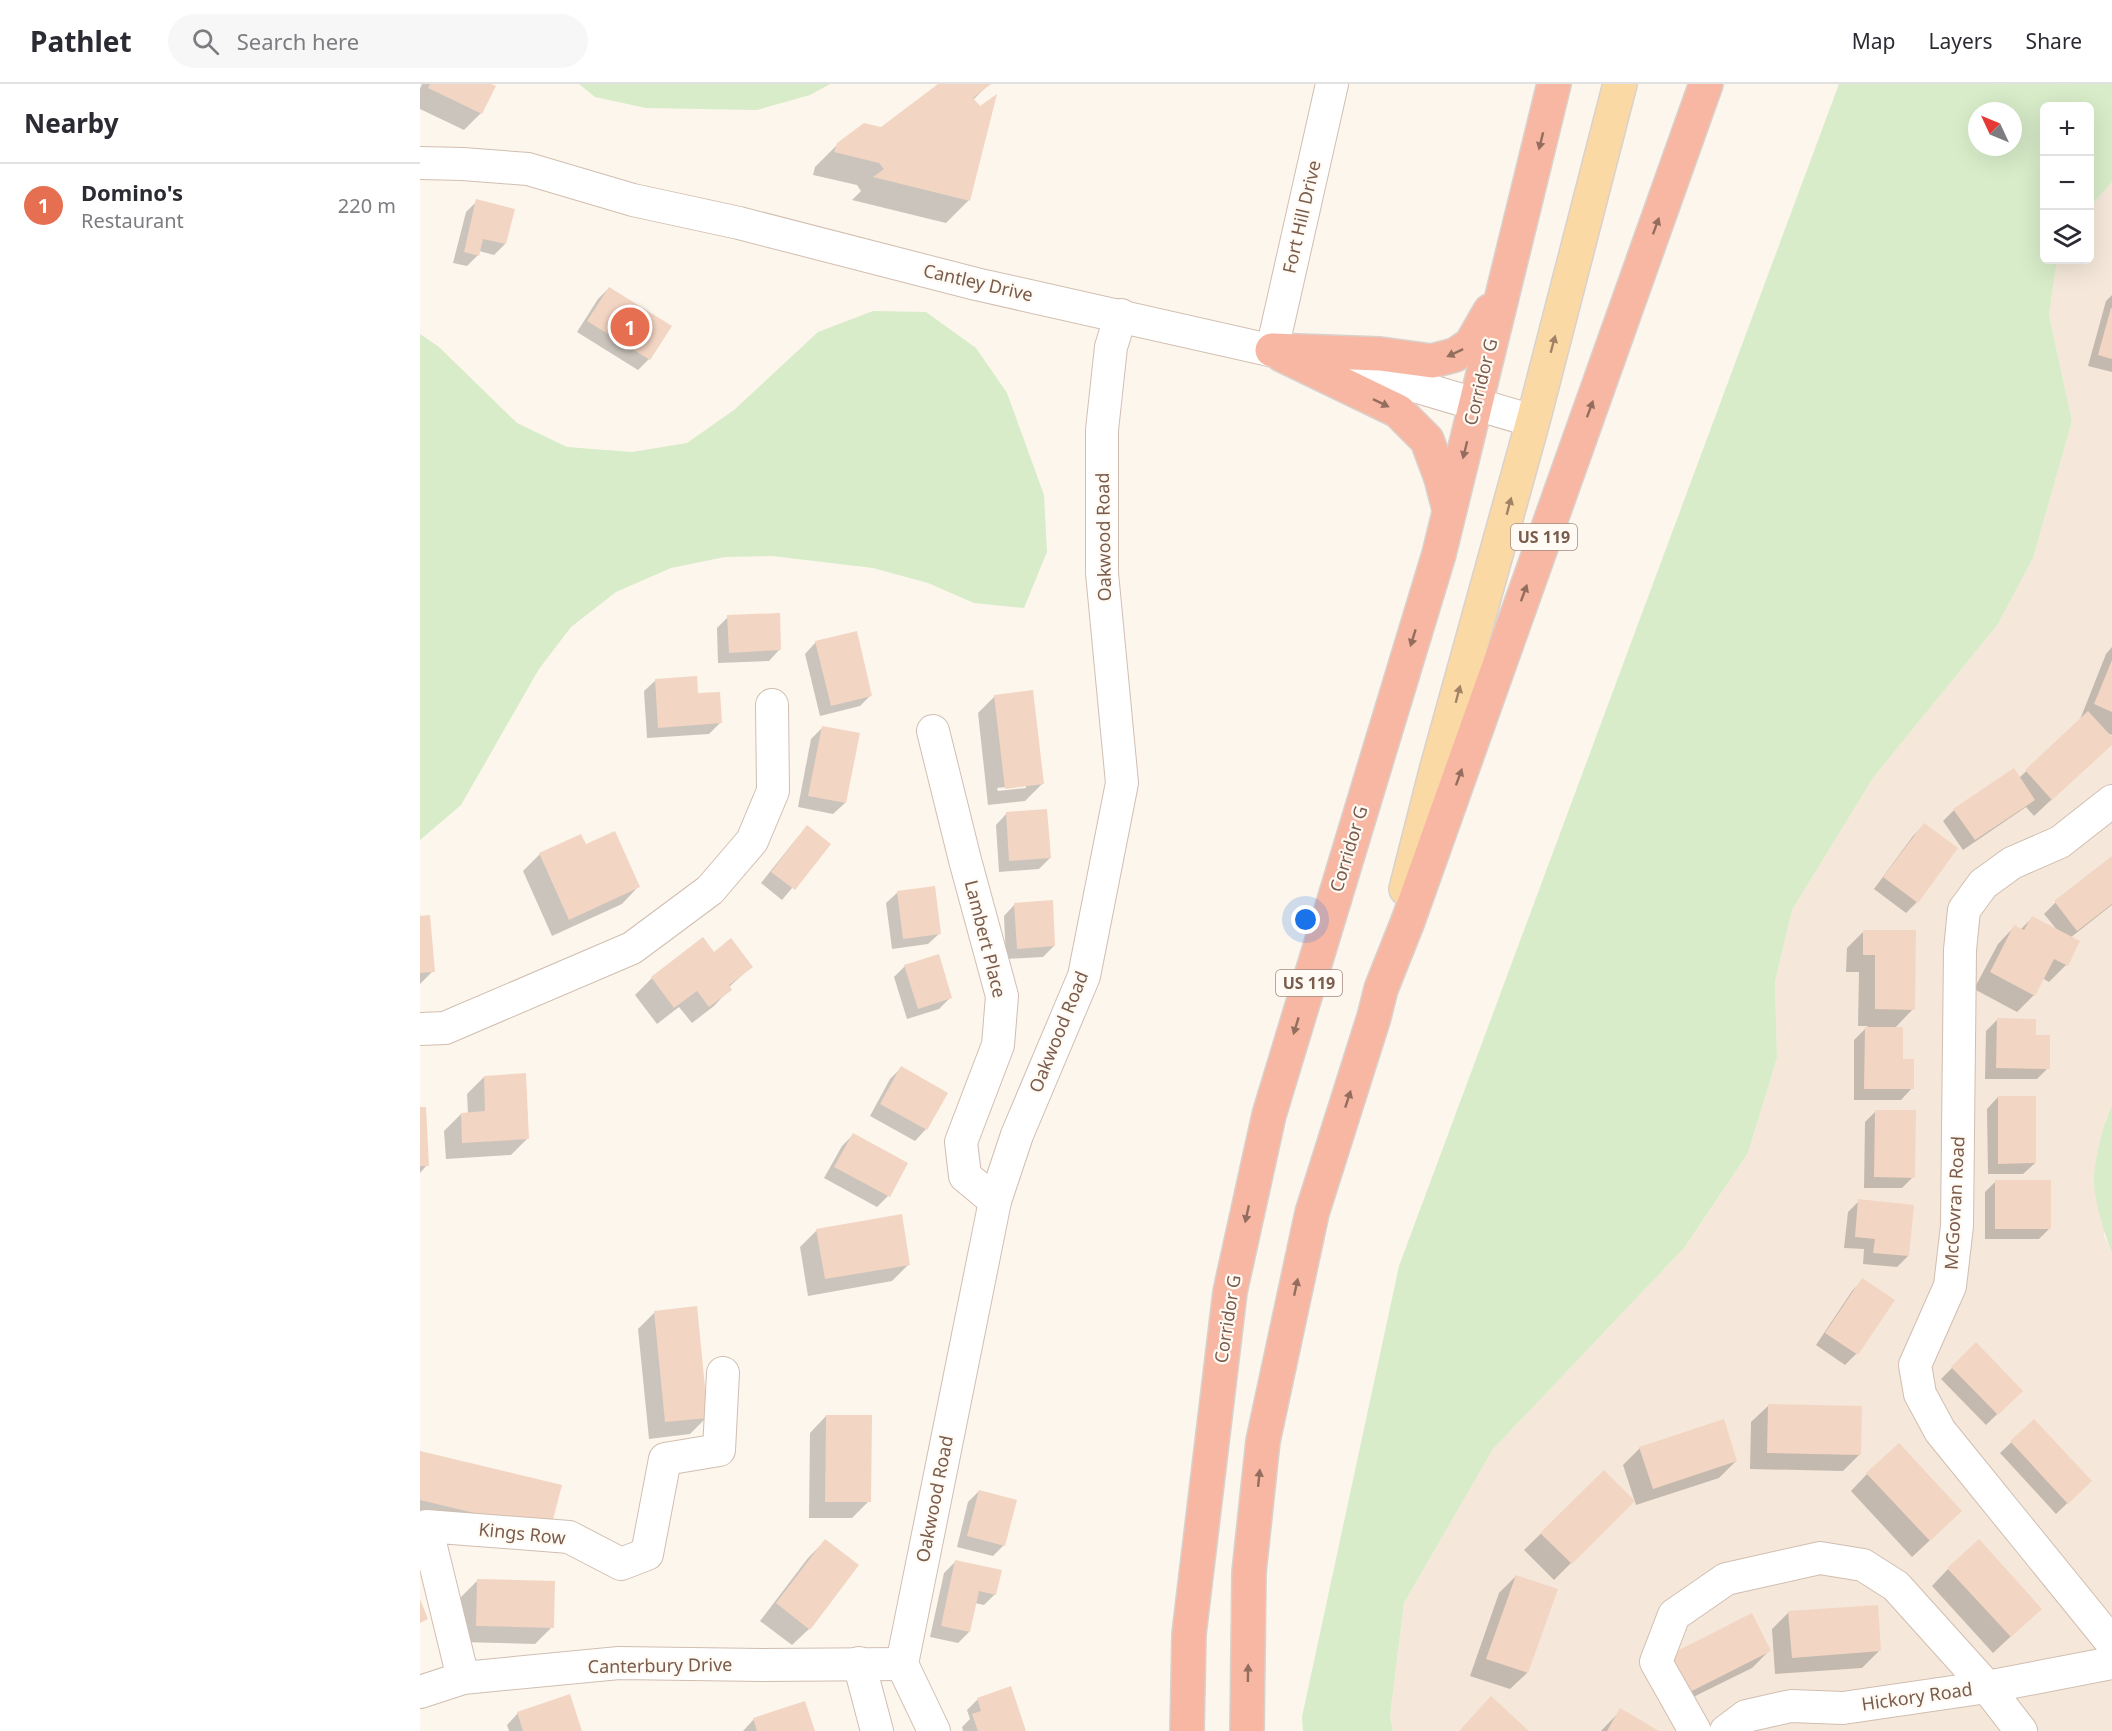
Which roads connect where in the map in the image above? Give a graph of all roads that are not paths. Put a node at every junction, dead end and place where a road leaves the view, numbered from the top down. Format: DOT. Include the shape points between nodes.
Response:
graph roads {
  1 [pos="1332,84"];
  2 [pos="1554,84"];
  3 [pos="1620,84"];
  4 [pos="1706,84"];
  5 [pos="420,163"];
  6 [pos="1514,251"];
  7 [pos="1121,315"];
  8 [pos="1272,350"];
  9 [pos="1476,405"];
  10 [pos="1533,421"];
  11 [pos="1450,511"];
  12 [pos="772,705"];
  13 [pos="933,731"];
  14 [pos="2112,801"];
  15 [pos="1381,989"];
  16 [pos="420,1029"];
  17 [pos="995,1201"];
  18 [pos="723,1373"];
  19 [pos="2112,1643"];
  20 [pos="859,1663"];
  21 [pos="2112,1663"];
  22 [pos="902,1664"];
  23 [pos="463,1678"];
  24 [pos="1987,1687"];
  25 [pos="420,1692"];
  26 [pos="1848,1719"];
  27 [pos="877,1731"];
  28 [pos="934,1731"];
  29 [pos="1187,1731"];
  30 [pos="1247,1731"];
  31 [pos="1695,1731"];
  32 [pos="1726,1731"];
  33 [pos="2020,1731"];
  1 -- 8 [label="street, Fort Hill Drive"];
  2 -- 6 [label="highway, Corridor G / US 119, one-way"];
  10 -- 3 [label="main road, one-way"];
  15 -- 4 [label="highway, US 119, one-way"];
  5 -- 7 [label="street, Cantley Drive" via="528,169 633,200 976,284"];
  6 -- 8 [label="highway, one-way" via="1486,320 1471,344 1455,355 1432,361 1380,354"];
  6 -- 9 [label="highway, Corridor G / US 119"];
  7 -- 8 [label="street, Cantley Drive"];
  7 -- 17 [label="street, Oakwood Road" via="1111,347 1102,430 1102,573 1122,783 1084,976 1017,1135"];
  8 -- 9 [label="street, Cantley Drive" via="1367,372"];
  8 -- 11 [label="highway, one-way" via="1398,411 1427,440"];
  9 -- 10 [label="street, Cantley Drive"];
  9 -- 11 [label="highway, Corridor G / US 119, one-way"];
  15 -- 10 [label="main road, one-way"];
  11 -- 29 [label="highway, Corridor G / US 119, one-way" via="1269,1115 1230,1292 1189,1634"];
  12 -- 16 [label="street" via="773,792 752,841 710,890 632,948 445,1028"];
  13 -- 17 [label="street, Lambert Place" via="1002,996 998,1045 961,1142 964,1176"];
  14 -- 19 [label="street, McGovran Road" via="2060,842 2012,863 1983,884 1964,910 1960,950 1957,1226 1950,1286 1915,1365 1920,1394 1940,1431"];
  30 -- 15 [label="highway, US 119, one-way" via="1249,1572 1263,1441 1312,1213"];
  17 -- 22 [label="street, Oakwood Road"];
  18 -- 23 [label="street, Kings Row" via="719,1450 665,1459 647,1554 621,1564 568,1537 426,1526"];
  20 -- 22 [label="street, Canterbury Drive"];
  20 -- 23 [label="street, Canterbury Drive" via="619,1663"];
  20 -- 27 [label="street"];
  21 -- 24 [label="street, Hickory Road"];
  22 -- 28 [label="street"];
  23 -- 25 [label="street, Canterbury Drive"];
  24 -- 26 [label="street, Hickory Road"];
  24 -- 31 [label="street" via="1896,1586 1863,1565 1820,1558 1726,1579 1674,1615 1656,1662"];
  24 -- 33 [label="street"];
  26 -- 32 [label="street, Hickory Road" via="1791,1706 1746,1716"];
}
